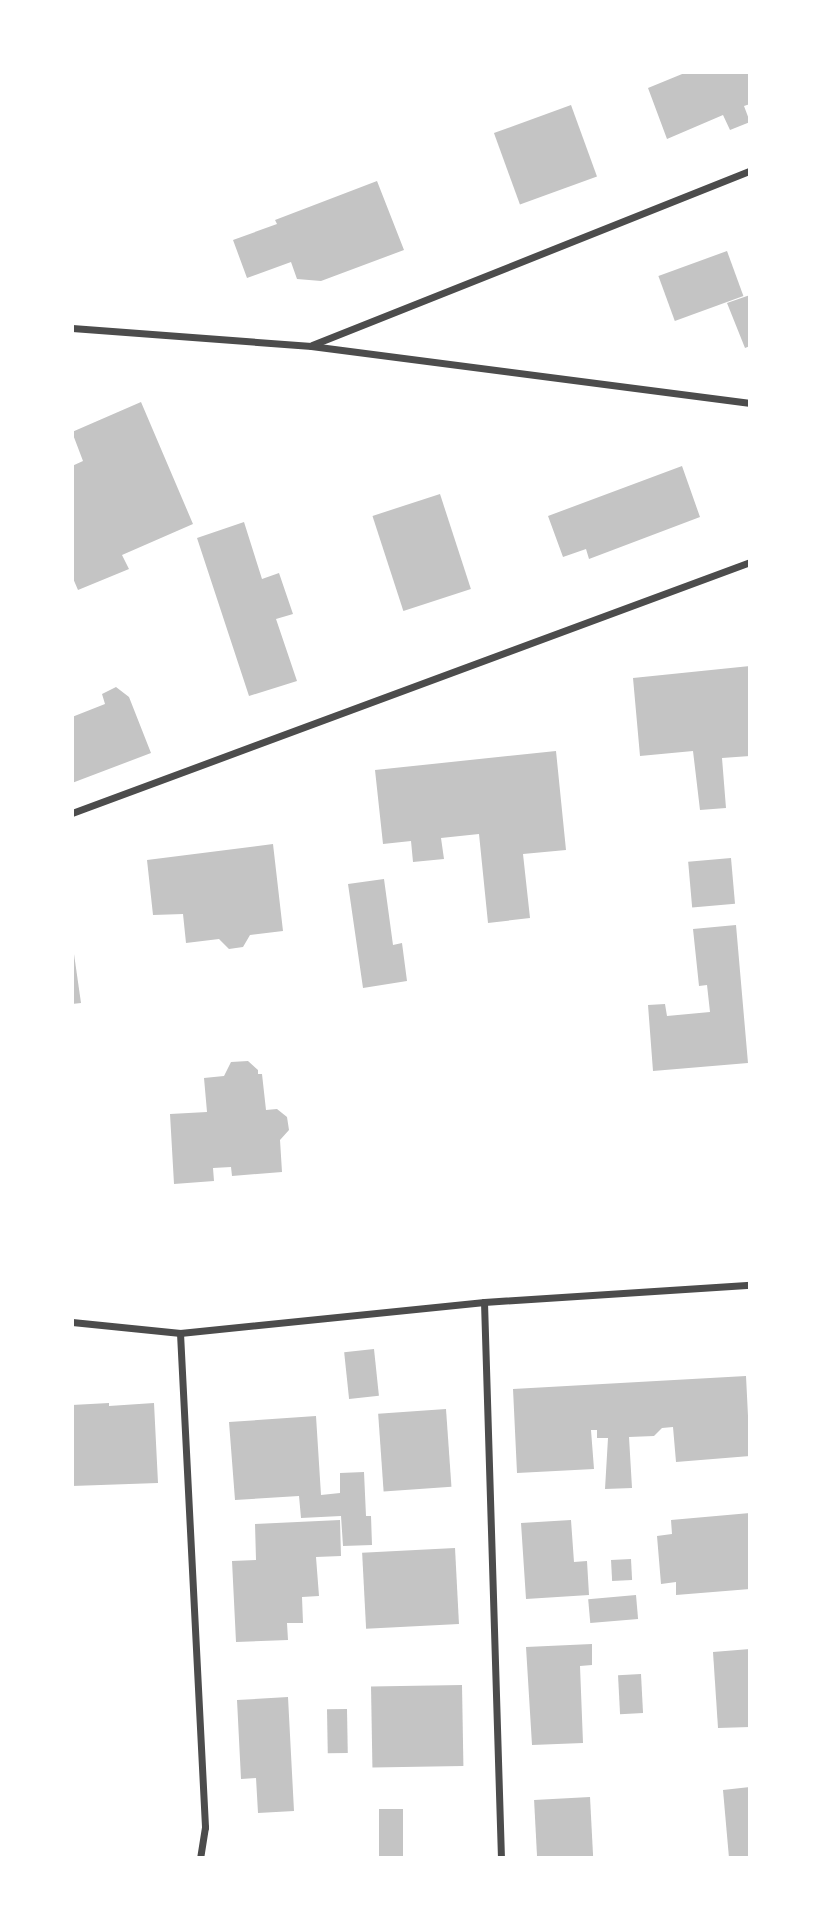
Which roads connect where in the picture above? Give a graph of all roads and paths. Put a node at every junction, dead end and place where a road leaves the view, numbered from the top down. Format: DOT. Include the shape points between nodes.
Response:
graph roads {
  1 [pos="750,171"];
  2 [pos="72,328"];
  3 [pos="311,346"];
  4 [pos="750,403"];
  5 [pos="750,562"];
  6 [pos="72,813"];
  7 [pos="750,1285"];
  8 [pos="484,1302"];
  9 [pos="72,1322"];
  10 [pos="180,1334"];
  11 [pos="200,1858"];
  12 [pos="500,1858"];
  1 -- 3 [label="street"];
  2 -- 3 [label="street"];
  3 -- 4 [label="street"];
  5 -- 6 [label="street"];
  7 -- 8 [label="street"];
  8 -- 10 [label="street"];
  8 -- 12 [label="street"];
  9 -- 10 [label="street"];
  10 -- 11 [label="street" via="205,1827"];
}
